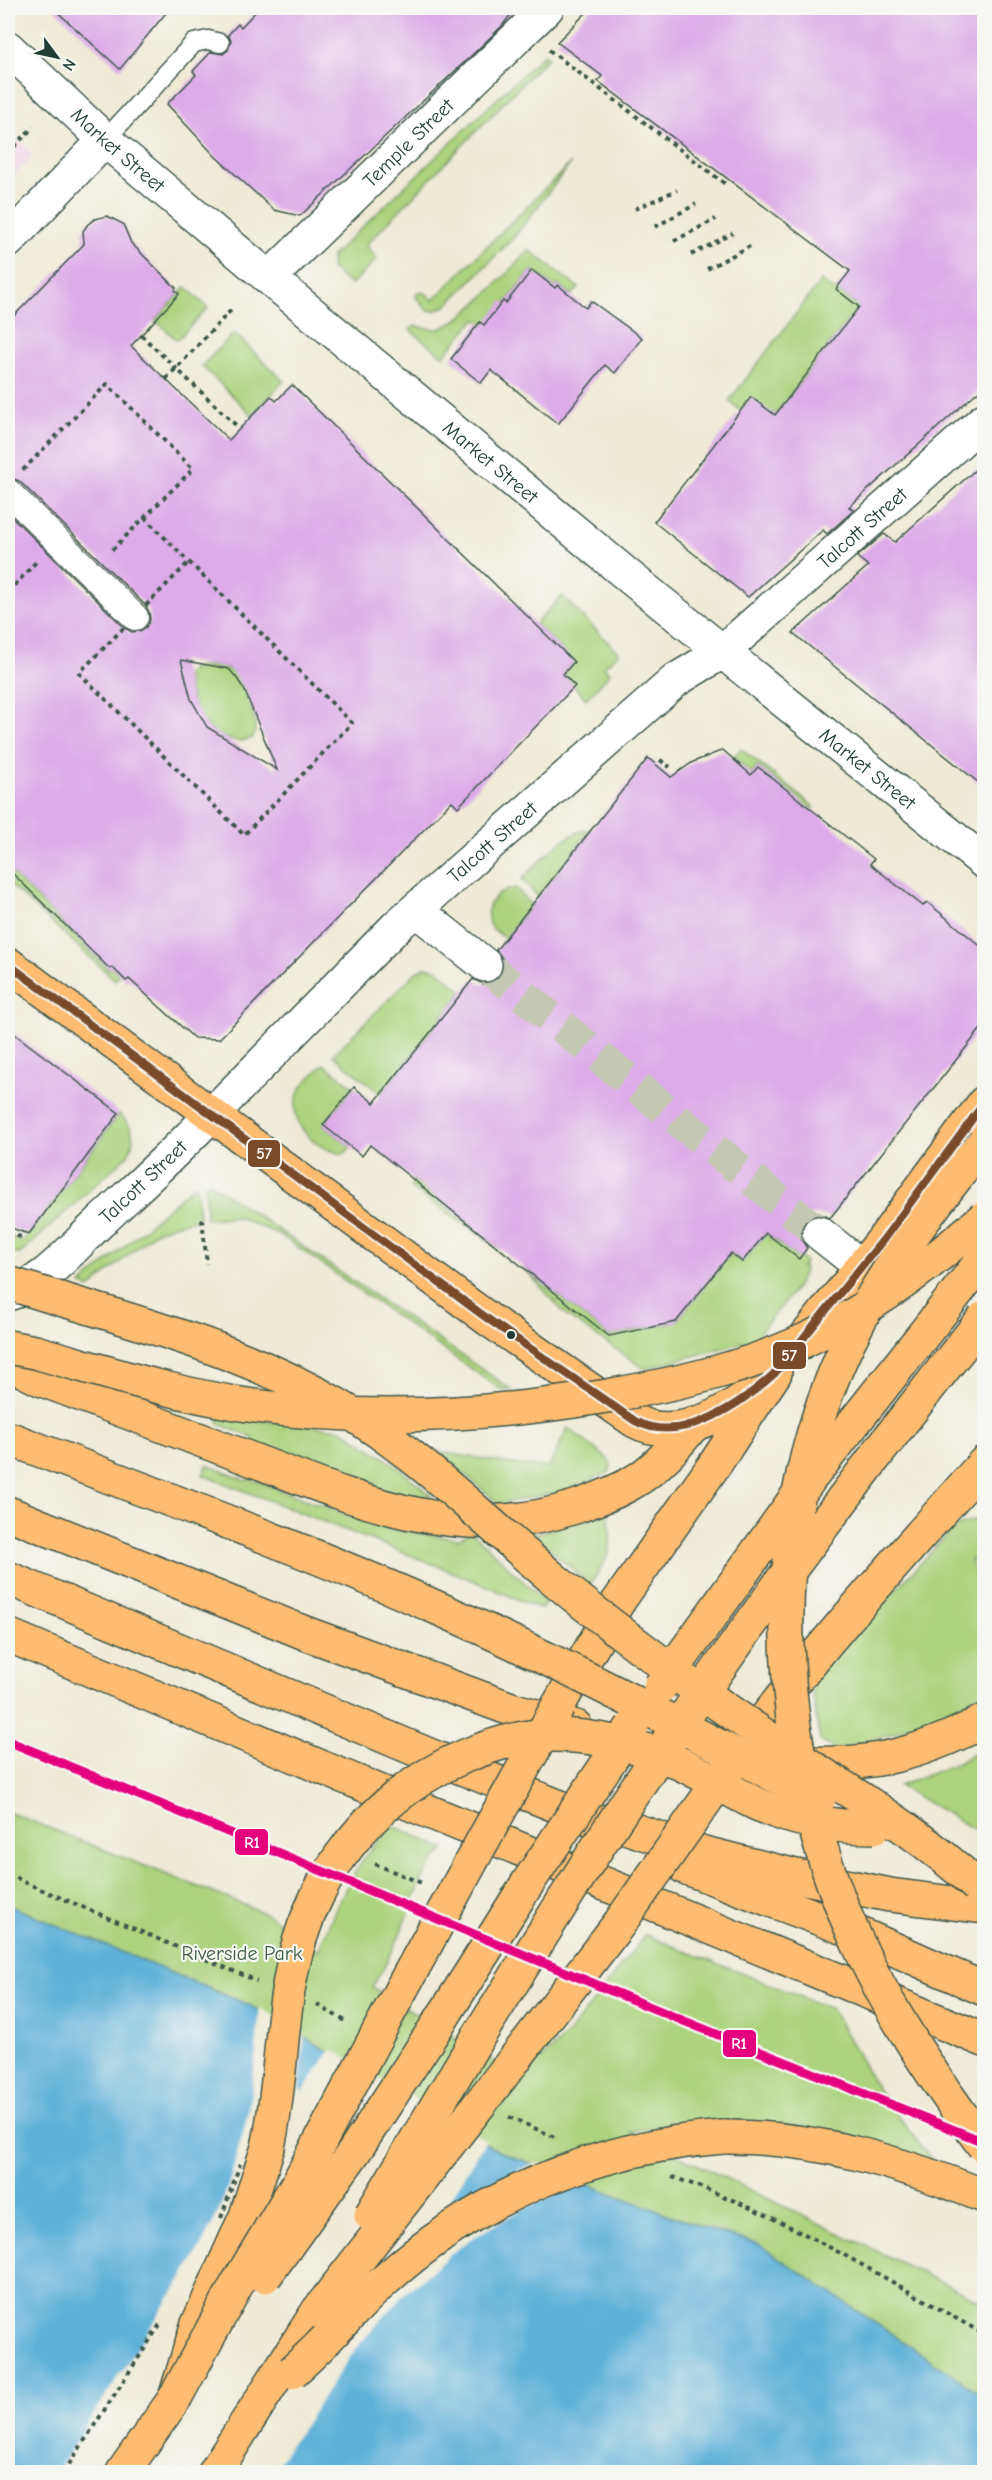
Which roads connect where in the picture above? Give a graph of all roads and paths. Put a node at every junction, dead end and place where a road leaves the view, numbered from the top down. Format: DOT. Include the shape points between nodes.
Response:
graph roads {
  1 [pos="547,8"];
  2 [pos="220,43"];
  3 [pos="546,47"];
  4 [pos="8,48"];
  5 [pos="33,127"];
  6 [pos="105,140"];
  7 [pos="8,153"];
  8 [pos="728,186"];
  9 [pos="677,190"];
  10 [pos="696,204"];
  11 [pos="635,208"];
  12 [pos="716,219"];
  13 [pos="655,227"];
  14 [pos="734,233"];
  15 [pos="8,241"];
  16 [pos="674,241"];
  17 [pos="750,246"];
  18 [pos="692,255"];
  19 [pos="707,268"];
  20 [pos="269,278"];
  21 [pos="233,308"];
  22 [pos="141,335"];
  23 [pos="176,368"];
  24 [pos="166,379"];
  25 [pos="984,420"];
  26 [pos="239,428"];
  27 [pos="11,493"];
  28 [pos="144,517"];
  29 [pos="57,541"];
  30 [pos="189,562"];
  31 [pos="90,573"];
  32 [pos="8,592"];
  33 [pos="135,617"];
  34 [pos="722,652"];
  35 [pos="660,760"];
  36 [pos="670,767"];
  37 [pos="984,862"];
  38 [pos="416,910"];
  39 [pos="8,964"];
  40 [pos="484,964"];
  41 [pos="984,1103"];
  42 [pos="211,1115"];
  43 [pos="984,1142"];
  44 [pos="984,1218"];
  45 [pos="202,1219"];
  46 [pos="23,1232"];
  47 [pos="8,1233"];
  48 [pos="819,1233"];
  49 [pos="984,1258"];
  50 [pos="207,1264"];
  51 [pos="862,1267"];
  52 [pos="12,1289"];
  53 [pos="984,1318"];
  54 [pos="8,1347"];
  55 [pos="8,1363"];
  56 [pos="775,1373"];
  57 [pos="695,1423"];
  58 [pos="8,1438"];
  59 [pos="984,1463"];
  60 [pos="8,1513"];
  61 [pos="8,1578"];
  62 [pos="8,1635"];
  63 [pos="984,1721"];
  64 [pos="593,1820"];
  65 [pos="874,1827"];
  66 [pos="982,1895"];
  67 [pos="984,1989"];
  68 [pos="984,2040"];
  69 [pos="984,2146"];
  70 [pos="984,2196"];
  71 [pos="221,2218"];
  72 [pos="217,2227"];
  73 [pos="318,2311"];
  74 [pos="164,2319"];
  75 [pos="271,2387"];
  76 [pos="175,2398"];
  77 [pos="64,2472"];
  78 [pos="123,2472"];
  79 [pos="215,2472"];
  1 -- 20 [label="street, Temple Street"];
  2 -- 6 [label="lane" via="194,43"];
  3 -- 8 [label="path"];
  4 -- 6 [label="street, Market Street"];
  5 -- 7 [label="path"];
  6 -- 15 [label="street"];
  6 -- 20 [label="street, Market Street"];
  9 -- 11 [label="path"];
  10 -- 13 [label="path"];
  12 -- 16 [label="path"];
  14 -- 18 [label="path"];
  17 -- 19 [label="path"];
  20 -- 34 [label="street, Market Street"];
  21 -- 23 [label="path"];
  22 -- 23 [label="path"];
  23 -- 24 [label="path"];
  23 -- 26 [label="path"];
  25 -- 34 [label="street, Talcott Street"];
  27 -- 28 [label="path" via="107,384 193,469"];
  27 -- 29 [label="street"];
  28 -- 30 [label="path"];
  28 -- 31 [label="path"];
  29 -- 31 [label="street"];
  29 -- 32 [label="path"];
  30 -- 33 [label="path"];
  30 -- 33 [label="path" via="352,723 244,836 79,674"];
  31 -- 33 [label="street"];
  34 -- 37 [label="street, Market Street"];
  34 -- 38 [label="street, Talcott Street" via="676,680"];
  35 -- 36 [label="path"];
  38 -- 40 [label="street"];
  38 -- 42 [label="street, Talcott Street"];
  39 -- 42 [label="main road"];
  41 -- 51 [label="main road"];
  42 -- 52 [label="street, Talcott Street" via="52,1266"];
  42 -- 57 [label="main road" via="635,1422 658,1429"];
  43 -- 69 [label="main road, bridge" via="883,1276 837,1367 811,1439 799,1490 787,1602 789,1680 797,1741 817,1832 840,1901 890,2004 926,2064"];
  44 -- 54 [label="main road, bridge" via="868,1306 776,1353 674,1383 535,1407 424,1416 285,1410 207,1398"];
  45 -- 50 [label="path"];
  46 -- 47 [label="path" via="21,1237"];
  48 -- 51 [label="street"];
  49 -- 76 [label="main road, bridge" via="868,1402 673,1667 348,2162"];
  51 -- 56 [label="main road"];
  52 -- 66 [label="main road, bridge" via="237,1357 340,1406 409,1454 555,1581 630,1640 766,1737 897,1820 942,1855"];
  53 -- 73 [label="main road, bridge" via="747,1628 662,1749 478,2037"];
  55 -- 57 [label="main road" via="40,1379 324,1488 442,1520 492,1523 555,1513 624,1488 654,1469"];
  56 -- 57 [label="main road" via="738,1402"];
  56 -- 76 [label="main road, bridge" via="618,1602"];
  58 -- 65 [label="main road, bridge" via="344,1568 441,1610 581,1676"];
  59 -- 73 [label="main road, bridge" via="792,1684 619,1924"];
  60 -- 63 [label="main road" via="305,1633 511,1709 622,1737 773,1760 853,1763 907,1753"];
  61 -- 64 [label="main road"];
  62 -- 68 [label="main road"];
  64 -- 66 [label="main road" via="704,1853 890,1895"];
  64 -- 67 [label="main road" via="640,1850 860,1934"];
  65 -- 66 [label="main road, bridge"];
  65 -- 76 [label="main road, bridge" via="826,1824 783,1814 667,1757 579,1736 528,1737 477,1751 425,1776 390,1800 345,1849 309,1914 292,1975 277,2098 264,2164 246,2216 197,2326"];
  70 -- 75 [label="main road, bridge" via="845,2149 768,2138 723,2137 608,2155 537,2181 466,2219 413,2256 302,2363"];
  71 -- 72 [label="path"];
  73 -- 75 [label="main road"];
  74 -- 77 [label="path"];
  75 -- 79 [label="main road"];
  76 -- 78 [label="main road"];
}
